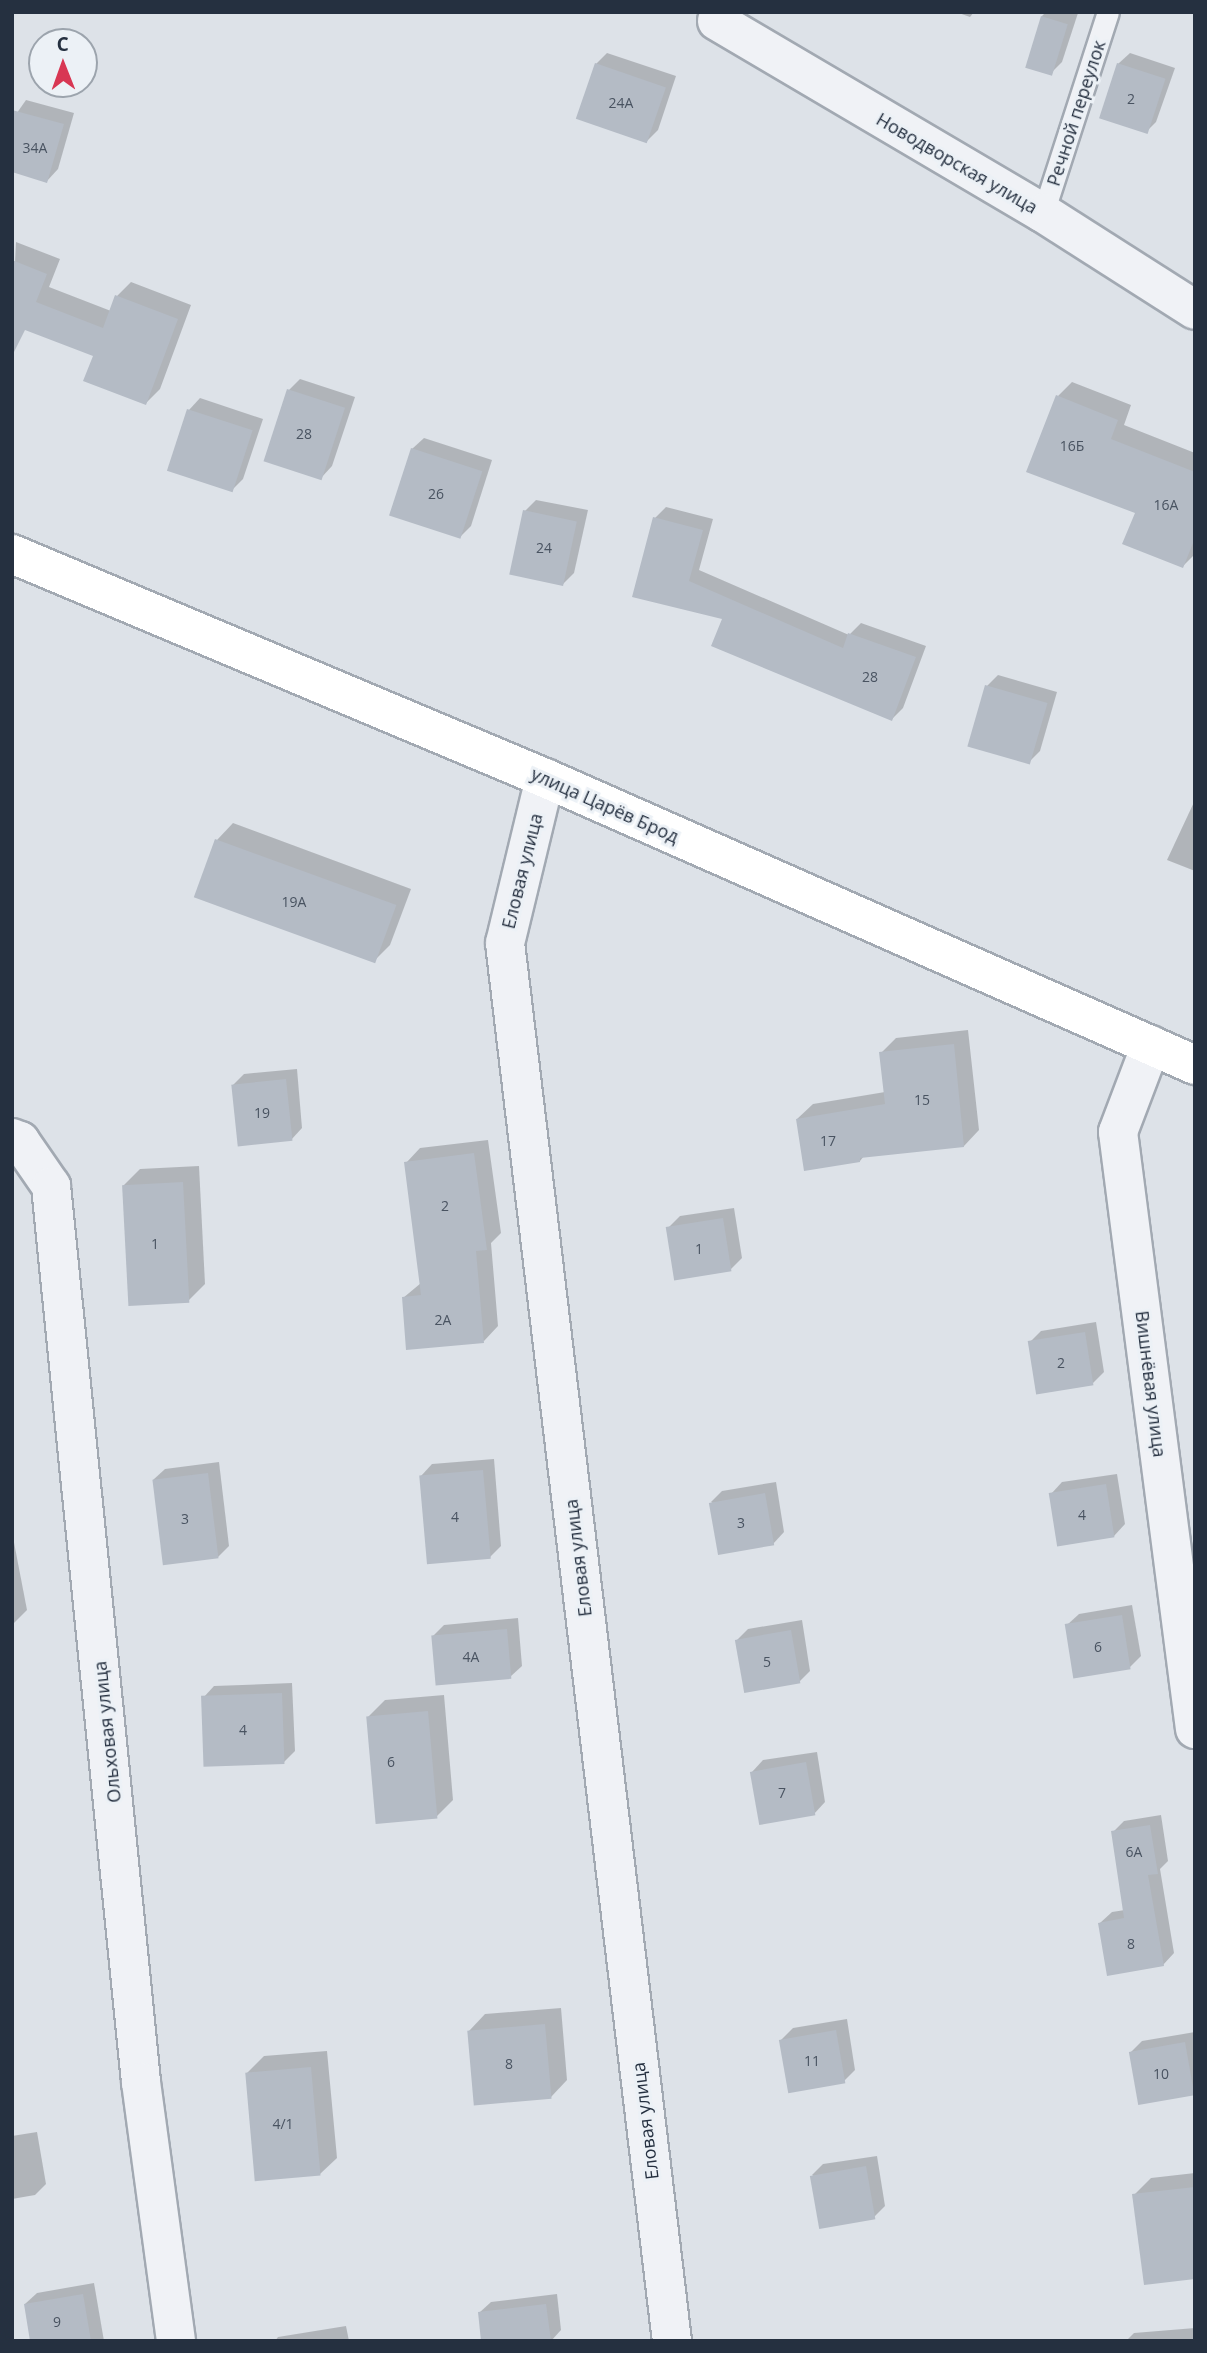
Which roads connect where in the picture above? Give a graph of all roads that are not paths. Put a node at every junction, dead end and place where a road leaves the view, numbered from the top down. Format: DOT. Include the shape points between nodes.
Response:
graph roads {
  1 [pos="1108,12"];
  2 [pos="717,21"];
  3 [pos="1043,213"];
  4 [pos="1195,310"];
  5 [pos="12,554"];
  6 [pos="545,778"];
  7 [pos="1151,1045"];
  8 [pos="1195,1065"];
  9 [pos="12,1138"];
  10 [pos="1195,1729"];
  11 [pos="176,2341"];
  12 [pos="671,2341"];
  1 -- 3 [label="lane, Речной переулок"];
  2 -- 3 [label="street, Новодворская улица"];
  3 -- 4 [label="street, Новодворская улица"];
  5 -- 6 [label="street, улица Царёв Брод"];
  6 -- 7 [label="street, улица Царёв Брод"];
  6 -- 12 [label="street, Еловая улица" via="505,943"];
  7 -- 8 [label="street, улица Царёв Брод"];
  7 -- 10 [label="street, Вишнёвая улица" via="1118,1132"];
  9 -- 11 [label="street, Ольховая улица" via="20,1141 51,1186 141,2082"];
}
